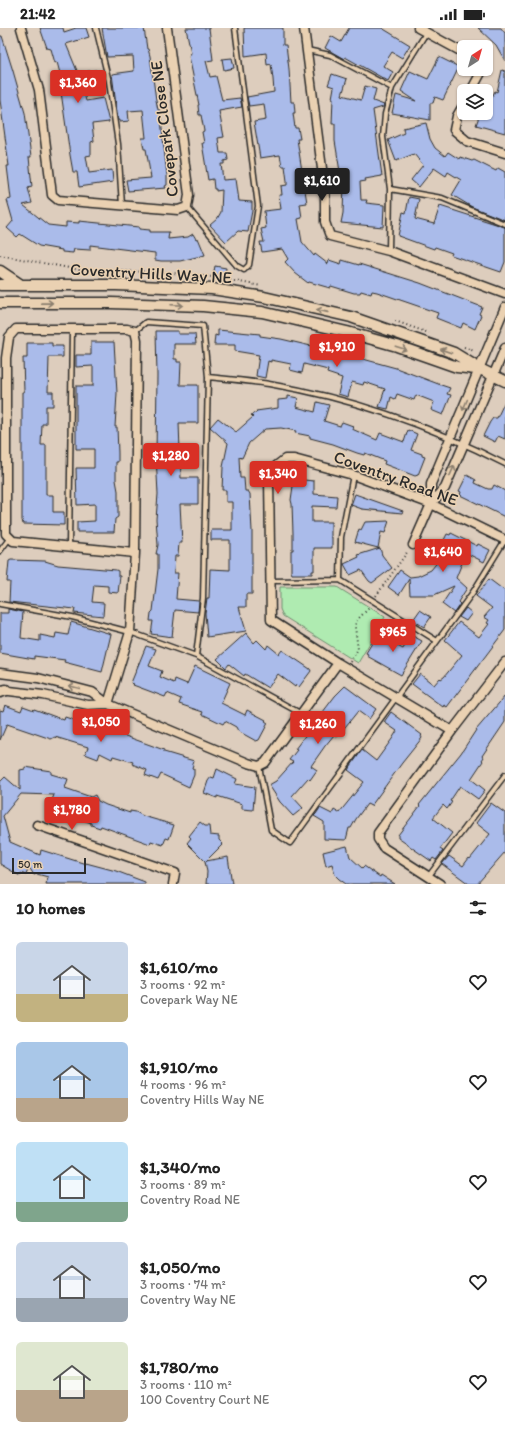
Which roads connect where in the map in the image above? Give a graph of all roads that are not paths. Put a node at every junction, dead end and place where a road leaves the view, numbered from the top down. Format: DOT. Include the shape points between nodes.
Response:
graph roads {
  1 [pos="21,28"];
  2 [pos="96,28"];
  3 [pos="167,28"];
  4 [pos="235,28"];
  5 [pos="304,28"];
  6 [pos="418,28"];
  7 [pos="426,33"];
  8 [pos="457,49"];
  9 [pos="306,50"];
  10 [pos="392,88"];
  11 [pos="457,116"];
  12 [pos="505,153"];
  13 [pos="390,189"];
  14 [pos="122,205"];
  15 [pos="187,207"];
  16 [pos="505,224"];
  17 [pos="389,250"];
  18 [pos="0,271"];
  19 [pos="0,285"];
  20 [pos="21,285"];
  21 [pos="505,294"];
  22 [pos="4,304"];
  23 [pos="505,307"];
  24 [pos="0,311"];
  25 [pos="72,329"];
  26 [pos="135,331"];
  27 [pos="505,348"];
  28 [pos="480,369"];
  29 [pos="494,375"];
  30 [pos="208,377"];
  31 [pos="505,381"];
  32 [pos="451,438"];
  33 [pos="465,443"];
  34 [pos="505,464"];
  35 [pos="353,475"];
  36 [pos="431,504"];
  37 [pos="9,539"];
  38 [pos="505,540"];
  39 [pos="413,545"];
  40 [pos="69,546"];
  41 [pos="0,551"];
  42 [pos="135,553"];
  43 [pos="340,580"];
  44 [pos="271,582"];
  45 [pos="0,604"];
  46 [pos="130,632"];
  47 [pos="437,641"];
  48 [pos="196,656"];
  49 [pos="505,662"];
  50 [pos="338,663"];
  51 [pos="0,673"];
  52 [pos="2,691"];
  53 [pos="395,697"];
  54 [pos="108,704"];
  55 [pos="300,713"];
  56 [pos="452,731"];
  57 [pos="259,766"];
  58 [pos="505,775"];
  59 [pos="37,825"];
  60 [pos="428,876"];
  61 [pos="173,884"];
  62 [pos="440,884"];
  1 -- 14 [label="street, Covepark Close NE" via="39,90 52,195 58,200"];
  2 -- 14 [label="lane" via="109,82 118,144"];
  3 -- 15 [label="street, Covepark Close NE" via="189,195"];
  4 -- 15 [label="lane" via="258,206 249,264 244,270 237,266"];
  5 -- 9 [label="street"];
  6 -- 7 [label="street"];
  7 -- 8 [label="street"];
  7 -- 10 [label="lane"];
  9 -- 10 [label="lane" via="330,55"];
  9 -- 17 [label="street" via="325,192 325,222 330,236"];
  10 -- 13 [label="lane" via="384,114 383,137"];
  11 -- 12 [label="street" via="454,130 467,140"];
  13 -- 16 [label="lane" via="442,198"];
  13 -- 17 [label="lane"];
  14 -- 15 [label="street, Covepark Close NE" via="178,210"];
  17 -- 21 [label="street"];
  18 -- 20 [label="street"];
  19 -- 20 [label="street, Coventry Hills Way NE"];
  28 -- 20 [label="street, Coventry Hills Way NE, one-way" via="454,354 351,318 264,297 212,289"];
  22 -- 24 [label="street"];
  22 -- 28 [label="street, Coventry Hills Way NE, one-way" via="111,303 203,306 262,312 397,346 456,367"];
  23 -- 28 [label="street"];
  25 -- 26 [label="street"];
  25 -- 37 [label="street" via="16,329 9,337 6,358 6,534"];
  25 -- 40 [label="lane"];
  26 -- 30 [label="lane" via="146,322 203,326"];
  26 -- 42 [label="street"];
  27 -- 29 [label="street"];
  28 -- 29 [label="street, Coventry Hills Way NE"];
  28 -- 32 [label="street, one-way"];
  29 -- 31 [label="street, Coventry Hills Way NE"];
  29 -- 33 [label="street"];
  30 -- 32 [label="lane" via="269,384 364,406"];
  30 -- 48 [label="lane" via="203,598"];
  32 -- 33 [label="lane"];
  32 -- 36 [label="street" via="431,484"];
  33 -- 34 [label="lane"];
  36 -- 33 [label="street, one-way" via="445,488"];
  35 -- 36 [label="street, Coventry Road NE"];
  35 -- 43 [label="lane" via="341,537"];
  35 -- 44 [label="street, Coventry Road NE" via="294,459 285,459 276,466 269,478"];
  36 -- 38 [label="street, Coventry Road NE"];
  36 -- 39 [label="street"];
  37 -- 40 [label="street"];
  37 -- 41 [label="lane"];
  38 -- 47 [label="lane" via="473,592"];
  40 -- 42 [label="street"];
  42 -- 46 [label="street"];
  43 -- 44 [label="lane"];
  43 -- 47 [label="lane"];
  44 -- 50 [label="street, Coventry Road NE" via="271,620"];
  45 -- 46 [label="lane" via="72,617"];
  46 -- 48 [label="lane"];
  46 -- 54 [label="street"];
  47 -- 53 [label="lane"];
  48 -- 55 [label="lane"];
  49 -- 56 [label="street"];
  50 -- 53 [label="street, Coventry Road NE"];
  50 -- 55 [label="street"];
  54 -- 51 [label="street, one-way" via="92,692 38,678"];
  52 -- 54 [label="street" via="43,695 88,706"];
  53 -- 56 [label="street, Coventry Road NE"];
  53 -- 57 [label="lane" via="290,843 271,830"];
  54 -- 57 [label="street"];
  55 -- 57 [label="street" via="265,763"];
  56 -- 60 [label="street" via="378,833 378,839 384,848"];
  58 -- 60 [label="lane"];
  59 -- 61 [label="street" via="175,873"];
  60 -- 62 [label="street"];
}
